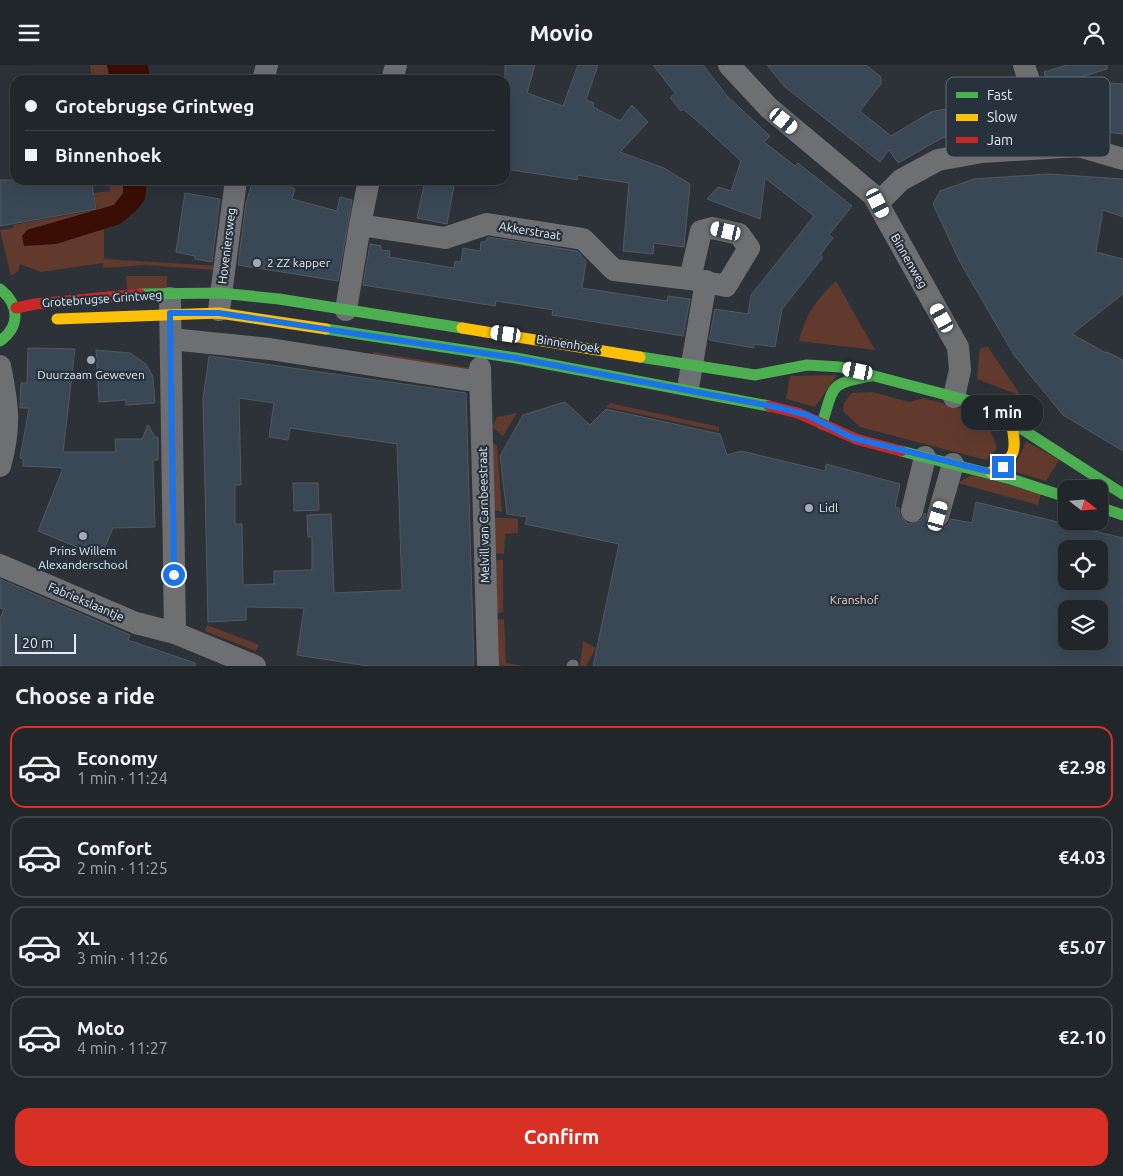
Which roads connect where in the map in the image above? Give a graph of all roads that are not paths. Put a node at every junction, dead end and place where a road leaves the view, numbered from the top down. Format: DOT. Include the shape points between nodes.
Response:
graph roads {
  1 [pos="729,65"];
  2 [pos="1024,65"];
  3 [pos="1028,77"];
  4 [pos="1110,155"];
  5 [pos="953,157"];
  6 [pos="1123,159"];
  7 [pos="235,185"];
  8 [pos="368,185"];
  9 [pos="878,203"];
  10 [pos="360,225"];
  11 [pos="0,289"];
  12 [pos="220,295"];
  13 [pos="170,304"];
  14 [pos="16,309"];
  15 [pos="346,310"];
  16 [pos="45,320"];
  17 [pos="16,321"];
  18 [pos="29,321"];
  19 [pos="171,339"];
  20 [pos="0,341"];
  21 [pos="0,365"];
  22 [pos="691,365"];
  23 [pos="875,375"];
  24 [pos="688,390"];
  25 [pos="955,391"];
  26 [pos="1010,422"];
  27 [pos="822,424"];
  28 [pos="926,457"];
  29 [pos="953,464"];
  30 [pos="0,466"];
  31 [pos="991,472"];
  32 [pos="1123,493"];
  33 [pos="1058,494"];
  34 [pos="1108,510"];
  35 [pos="912,511"];
  36 [pos="1123,515"];
  37 [pos="938,516"];
  38 [pos="0,565"];
  39 [pos="175,633"];
  40 [pos="255,666"];
  41 [pos="488,666"];
  1 -- 9 [label="street, Binnenweg" via="769,108 873,195"];
  2 -- 3 [label="street"];
  4 -- 6 [label="street"];
  5 -- 9 [label="street" via="938,160 901,180"];
  7 -- 12 [label="street, Hoveniersweg"];
  8 -- 10 [label="street"];
  9 -- 25 [label="street, Binnenweg" via="958,347 960,370"];
  10 -- 15 [label="street"];
  10 -- 22 [label="street, Akkerstraat" via="445,238 487,224 583,239 614,270 698,280"];
  11 -- 14 [label="main road"];
  12 -- 13 [label="main road, Binnenhoek"];
  12 -- 13 [label="main road, Binnenhoek"];
  12 -- 15 [label="main road, Binnenhoek" via="279,299"];
  12 -- 24 [label="main road, Binnenhoek" via="516,358"];
  13 -- 14 [label="main road, Grotebrugse Grintweg" via="131,295"];
  13 -- 16 [label="main road, Grotebrugse Grintweg"];
  13 -- 19 [label="street, Grotebrugse Grintweg"];
  14 -- 17 [label="main road"];
  15 -- 22 [label="main road, Binnenhoek"];
  17 -- 18 [label="main road, Grotebrugse Grintweg"];
  17 -- 20 [label="main road" via="10,333"];
  19 -- 39 [label="street, Grotebrugse Grintweg"];
  19 -- 41 [label="street, Melvill van Carnbeestraat" via="480,373"];
  21 -- 30 [label="street" via="8,439"];
  22 -- 23 [label="main road, Binnenhoek" via="755,375 820,365"];
  22 -- 24 [label="street, Akkerstraat"];
  23 -- 25 [label="main road, Binnenhoek"];
  23 -- 27 [label="main road, Binnenhoek" via="847,380 833,389"];
  24 -- 27 [label="main road, Binnenhoek" via="789,410"];
  25 -- 26 [label="main road, Binnenhoek"];
  26 -- 31 [label="main road" via="1014,453 1007,464"];
  26 -- 32 [label="main road, Binnenhoek"];
  27 -- 28 [label="main road, Binnenhoek" via="853,438"];
  28 -- 29 [label="main road, Binnenhoek"];
  28 -- 35 [label="street"];
  29 -- 31 [label="main road, Binnenhoek"];
  29 -- 37 [label="street"];
  31 -- 33 [label="main road, Binnenhoek"];
  34 -- 36 [label="main road"];
  38 -- 39 [label="street, Fabriekslaantje" via="136,623"];
  39 -- 40 [label="street"];
}
